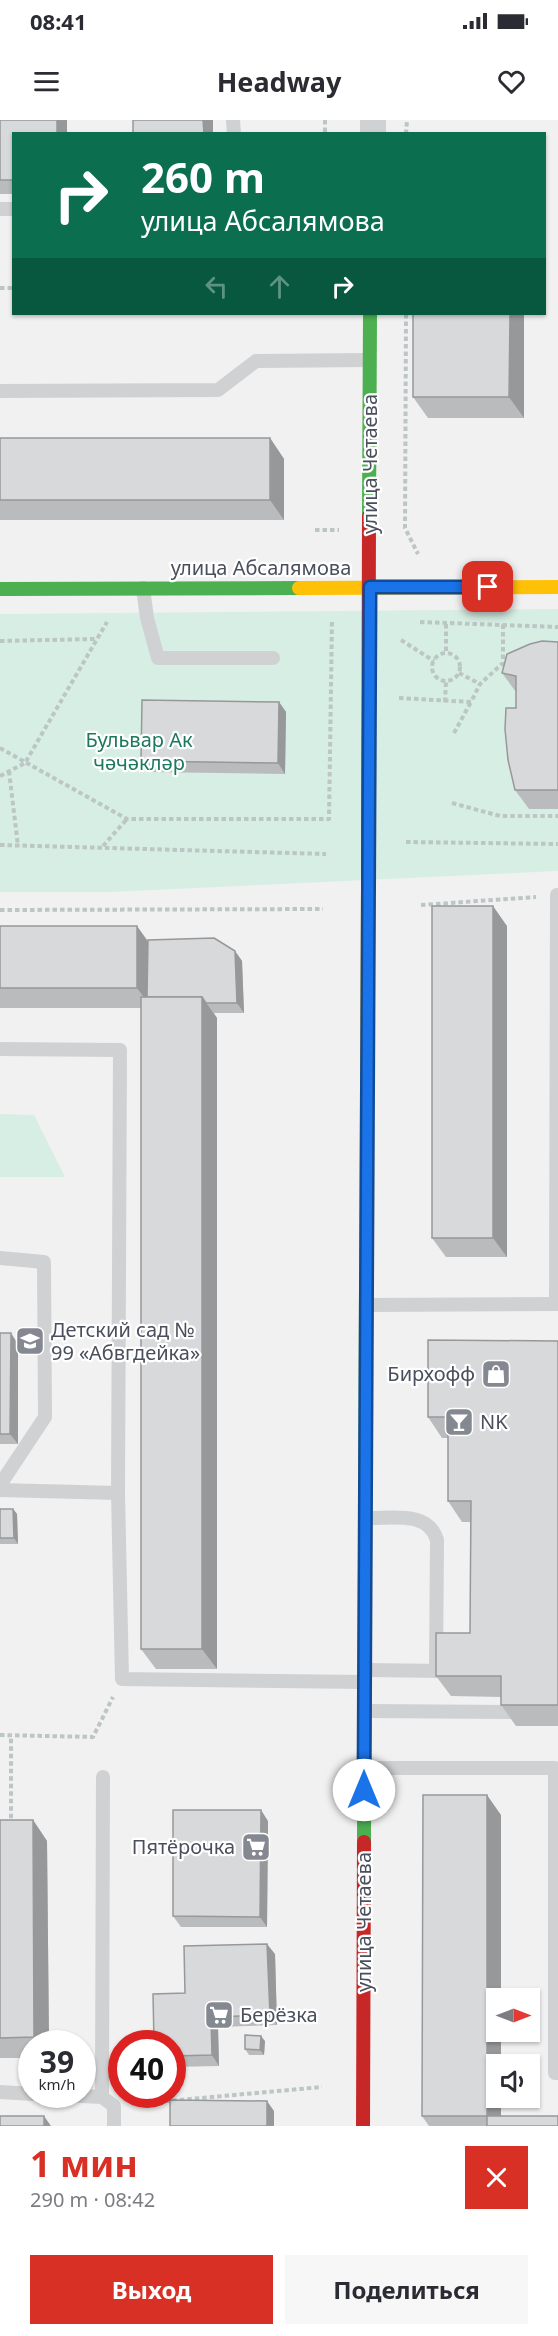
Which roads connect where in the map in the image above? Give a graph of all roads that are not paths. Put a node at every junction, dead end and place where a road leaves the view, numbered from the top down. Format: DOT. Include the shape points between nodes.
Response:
graph roads {
  1 [pos="370,315"];
  2 [pos="370,360"];
  3 [pos="0,391"];
  4 [pos="370,587"];
  5 [pos="558,587"];
  6 [pos="143,588"];
  7 [pos="0,589"];
  8 [pos="273,658"];
  9 [pos="557,895"];
  10 [pos="0,1049"];
  11 [pos="0,1258"];
  12 [pos="557,1304"];
  13 [pos="367,1305"];
  14 [pos="0,1485"];
  15 [pos="0,1490"];
  16 [pos="118,1493"];
  17 [pos="366,1518"];
  18 [pos="436,1671"];
  19 [pos="463,1671"];
  20 [pos="365,1676"];
  21 [pos="365,1711"];
  22 [pos="516,1712"];
  23 [pos="365,1768"];
  24 [pos="103,1776"];
  25 [pos="557,1920"];
  26 [pos="558,2073"];
  27 [pos="0,2092"];
  28 [pos="18,2093"];
  29 [pos="96,2101"];
  30 [pos="108,2102"];
  31 [pos="110,2108"];
  32 [pos="114,2126"];
  33 [pos="363,2126"];
  1 -- 2 [label="street, улица Четаева"];
  2 -- 3 [label="lane" via="256,361 218,390"];
  2 -- 4 [label="street, улица Четаева"];
  4 -- 5 [label="street, улица Абсалямова"];
  4 -- 6 [label="street, улица Абсалямова"];
  4 -- 13 [label="street, улица Четаева"];
  6 -- 7 [label="street, улица Абсалямова"];
  6 -- 8 [label="lane" via="158,658"];
  9 -- 12 [label="lane"];
  10 -- 16 [label="lane" via="120,1050"];
  11 -- 14 [label="lane" via="44,1262 45,1405 45,1417"];
  12 -- 13 [label="lane"];
  13 -- 17 [label="street, улица Четаева"];
  15 -- 16 [label="lane"];
  16 -- 20 [label="lane" via="122,1678"];
  17 -- 18 [label="lane" via="416,1519 425,1521 434,1531"];
  17 -- 20 [label="street, улица Четаева"];
  18 -- 19 [label="lane"];
  18 -- 20 [label="lane"];
  20 -- 21 [label="street, улица Четаева"];
  21 -- 22 [label="lane"];
  21 -- 23 [label="street, улица Четаева"];
  23 -- 25 [label="lane" via="555,1768"];
  23 -- 33 [label="street, улица Четаева"];
  24 -- 30 [label="lane"];
  25 -- 26 [label="lane"];
  27 -- 28 [label="lane"];
  29 -- 30 [label="lane"];
  31 -- 32 [label="lane"];
}
